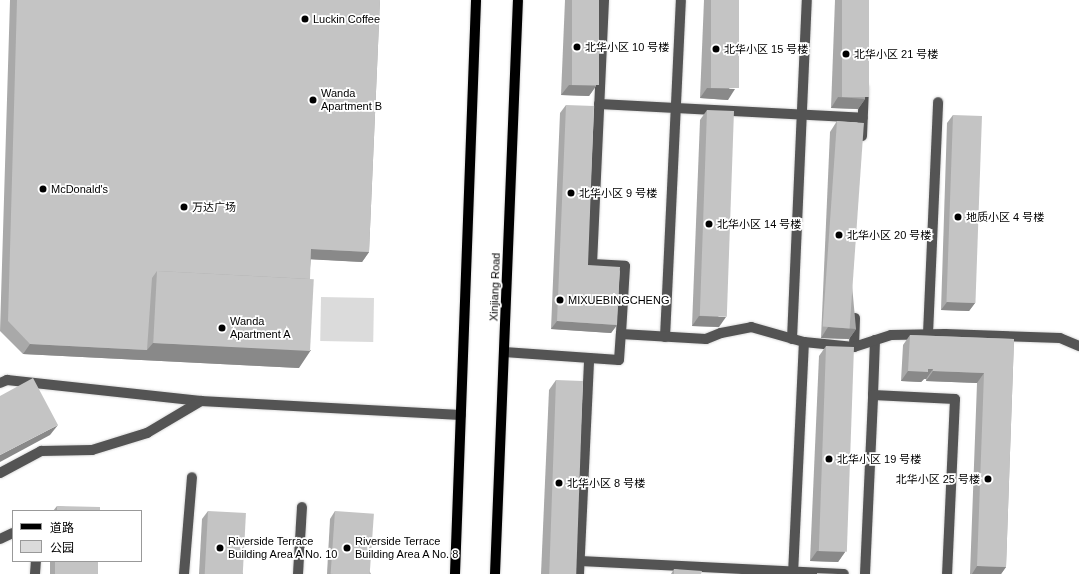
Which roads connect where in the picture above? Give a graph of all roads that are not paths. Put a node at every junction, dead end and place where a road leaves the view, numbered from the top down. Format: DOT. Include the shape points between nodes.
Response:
graph roads {
  1 [pos="476,0"];
  2 [pos="518,0"];
  3 [pos="604,0"];
  4 [pos="681,0"];
  5 [pos="806,0"];
  6 [pos="865,79"];
  7 [pos="938,102"];
  8 [pos="599,104"];
  9 [pos="676,108"];
  10 [pos="802,115"];
  11 [pos="863,118"];
  12 [pos="862,150"];
  13 [pos="856,308"];
  14 [pos="621,334"];
  15 [pos="928,334"];
  16 [pos="665,337"];
  17 [pos="792,339"];
  18 [pos="875,340"];
  19 [pos="804,342"];
  20 [pos="1079,346"];
  21 [pos="854,347"];
  22 [pos="504,352"];
  23 [pos="589,358"];
  24 [pos="0,383"];
  25 [pos="873,395"];
  26 [pos="201,401"];
  27 [pos="461,415"];
  28 [pos="0,473"];
  29 [pos="192,477"];
  30 [pos="302,506"];
  31 [pos="12,533"];
  32 [pos="0,539"];
  33 [pos="580,561"];
  34 [pos="36,562"];
  35 [pos="658,570"];
  36 [pos="793,573"];
  37 [pos="35,574"];
  38 [pos="184,574"];
  39 [pos="298,574"];
  40 [pos="455,574"];
  41 [pos="495,574"];
  42 [pos="579,574"];
  43 [pos="844,574"];
  44 [pos="865,574"];
  45 [pos="947,574"];
  1 -- 27 [label="main road"];
  2 -- 22 [label="main road, Xinjiang Road"];
  3 -- 8 [label="street"];
  4 -- 9 [label="street"];
  5 -- 10 [label="street"];
  6 -- 11 [label="street"];
  7 -- 15 [label="street"];
  8 -- 9 [label="street"];
  8 -- 14 [label="street" via="592,264 625,266"];
  9 -- 10 [label="street"];
  9 -- 16 [label="street"];
  10 -- 11 [label="street"];
  10 -- 17 [label="street"];
  11 -- 12 [label="street"];
  13 -- 21 [label="street"];
  14 -- 16 [label="street"];
  14 -- 23 [label="street" via="620,360"];
  15 -- 18 [label="street" via="891,335"];
  15 -- 20 [label="street" via="1060,338"];
  16 -- 17 [label="street" via="706,339 751,327"];
  17 -- 19 [label="street"];
  18 -- 21 [label="street"];
  18 -- 25 [label="street"];
  19 -- 21 [label="street"];
  19 -- 36 [label="street"];
  22 -- 23 [label="street"];
  22 -- 41 [label="main road, Xinjiang Road"];
  23 -- 33 [label="street"];
  24 -- 26 [label="street" via="7,380"];
  25 -- 44 [label="street"];
  25 -- 45 [label="street" via="955,399"];
  26 -- 27 [label="street"];
  26 -- 28 [label="street" via="147,433 92,450 42,451"];
  27 -- 40 [label="main road"];
  29 -- 38 [label="street"];
  30 -- 39 [label="street"];
  31 -- 32 [label="street"];
  33 -- 35 [label="street"];
  33 -- 42 [label="street"];
  34 -- 37 [label="street"];
  35 -- 36 [label="street"];
  36 -- 43 [label="street"];
}
